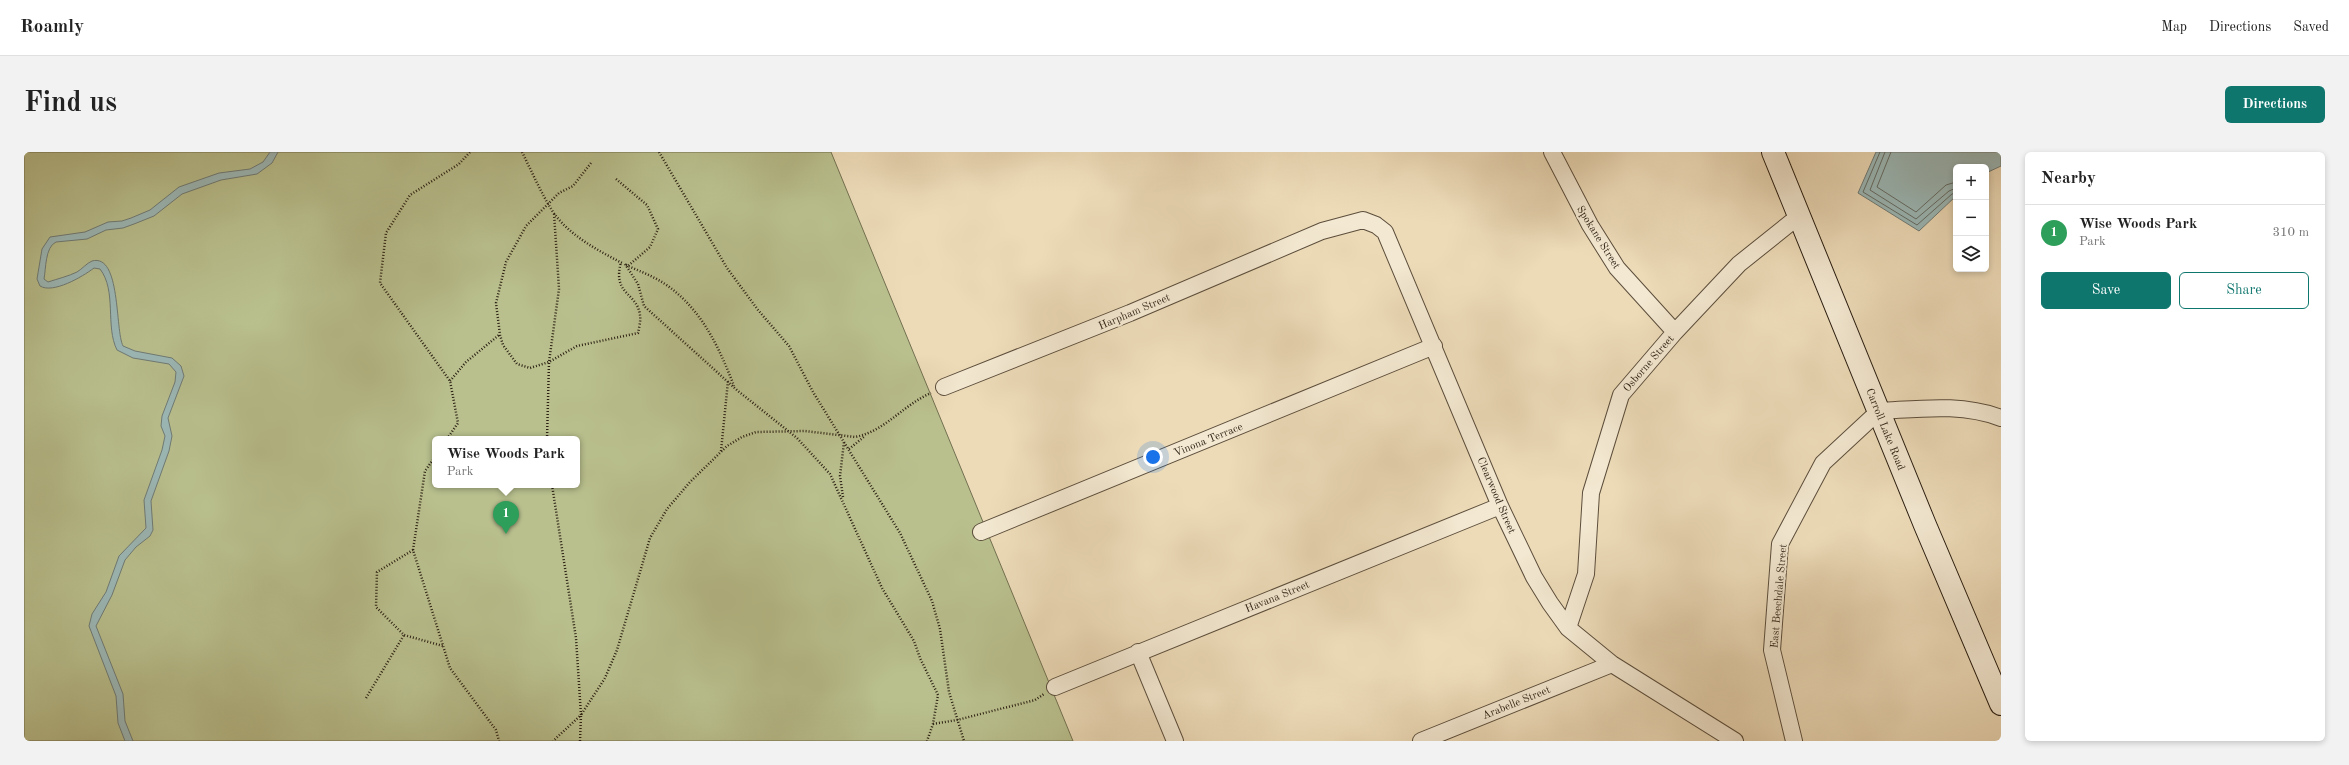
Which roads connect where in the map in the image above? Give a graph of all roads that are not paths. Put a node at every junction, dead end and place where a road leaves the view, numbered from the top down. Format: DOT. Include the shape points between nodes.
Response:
graph roads {
  1 [pos="1552,152"];
  2 [pos="1773,152"];
  3 [pos="1799,216"];
  4 [pos="1322,231"];
  5 [pos="1675,332"];
  6 [pos="1434,346"];
  7 [pos="944,387"];
  8 [pos="1879,410"];
  9 [pos="2001,418"];
  10 [pos="1500,506"];
  11 [pos="981,532"];
  12 [pos="1568,628"];
  13 [pos="1138,652"];
  14 [pos="1612,664"];
  15 [pos="1054,687"];
  16 [pos="2001,704"];
  17 [pos="1175,741"];
  18 [pos="1421,741"];
  19 [pos="1735,741"];
  20 [pos="1794,741"];
  1 -- 5 [label="street, Spokane Street" via="1616,268"];
  2 -- 3 [label="street, Carroll Lake Road"];
  3 -- 5 [label="street, Osborne Street" via="1740,264"];
  3 -- 8 [label="street, Carroll Lake Road"];
  4 -- 6 [label="street, Clearwood Street" via="1363,220 1386,232"];
  4 -- 7 [label="street, Harpham Street" via="1130,313"];
  5 -- 12 [label="street, Osborne Street" via="1621,395 1591,493 1586,574"];
  6 -- 10 [label="street, Clearwood Street"];
  6 -- 11 [label="street, Vinona Terrace"];
  8 -- 9 [label="street" via="1954,407 1985,412"];
  8 -- 16 [label="street, Carroll Lake Road"];
  8 -- 20 [label="street, East Beechdale Street" via="1823,463 1780,544 1772,650"];
  10 -- 12 [label="street, Clearwood Street" via="1534,577"];
  10 -- 13 [label="street, Havana Street"];
  12 -- 14 [label="street, Clearwood Street"];
  13 -- 15 [label="street, Havana Street"];
  13 -- 17 [label="street"];
  14 -- 18 [label="street, Arabelle Street"];
  14 -- 19 [label="street, Clearwood Street"];
}
